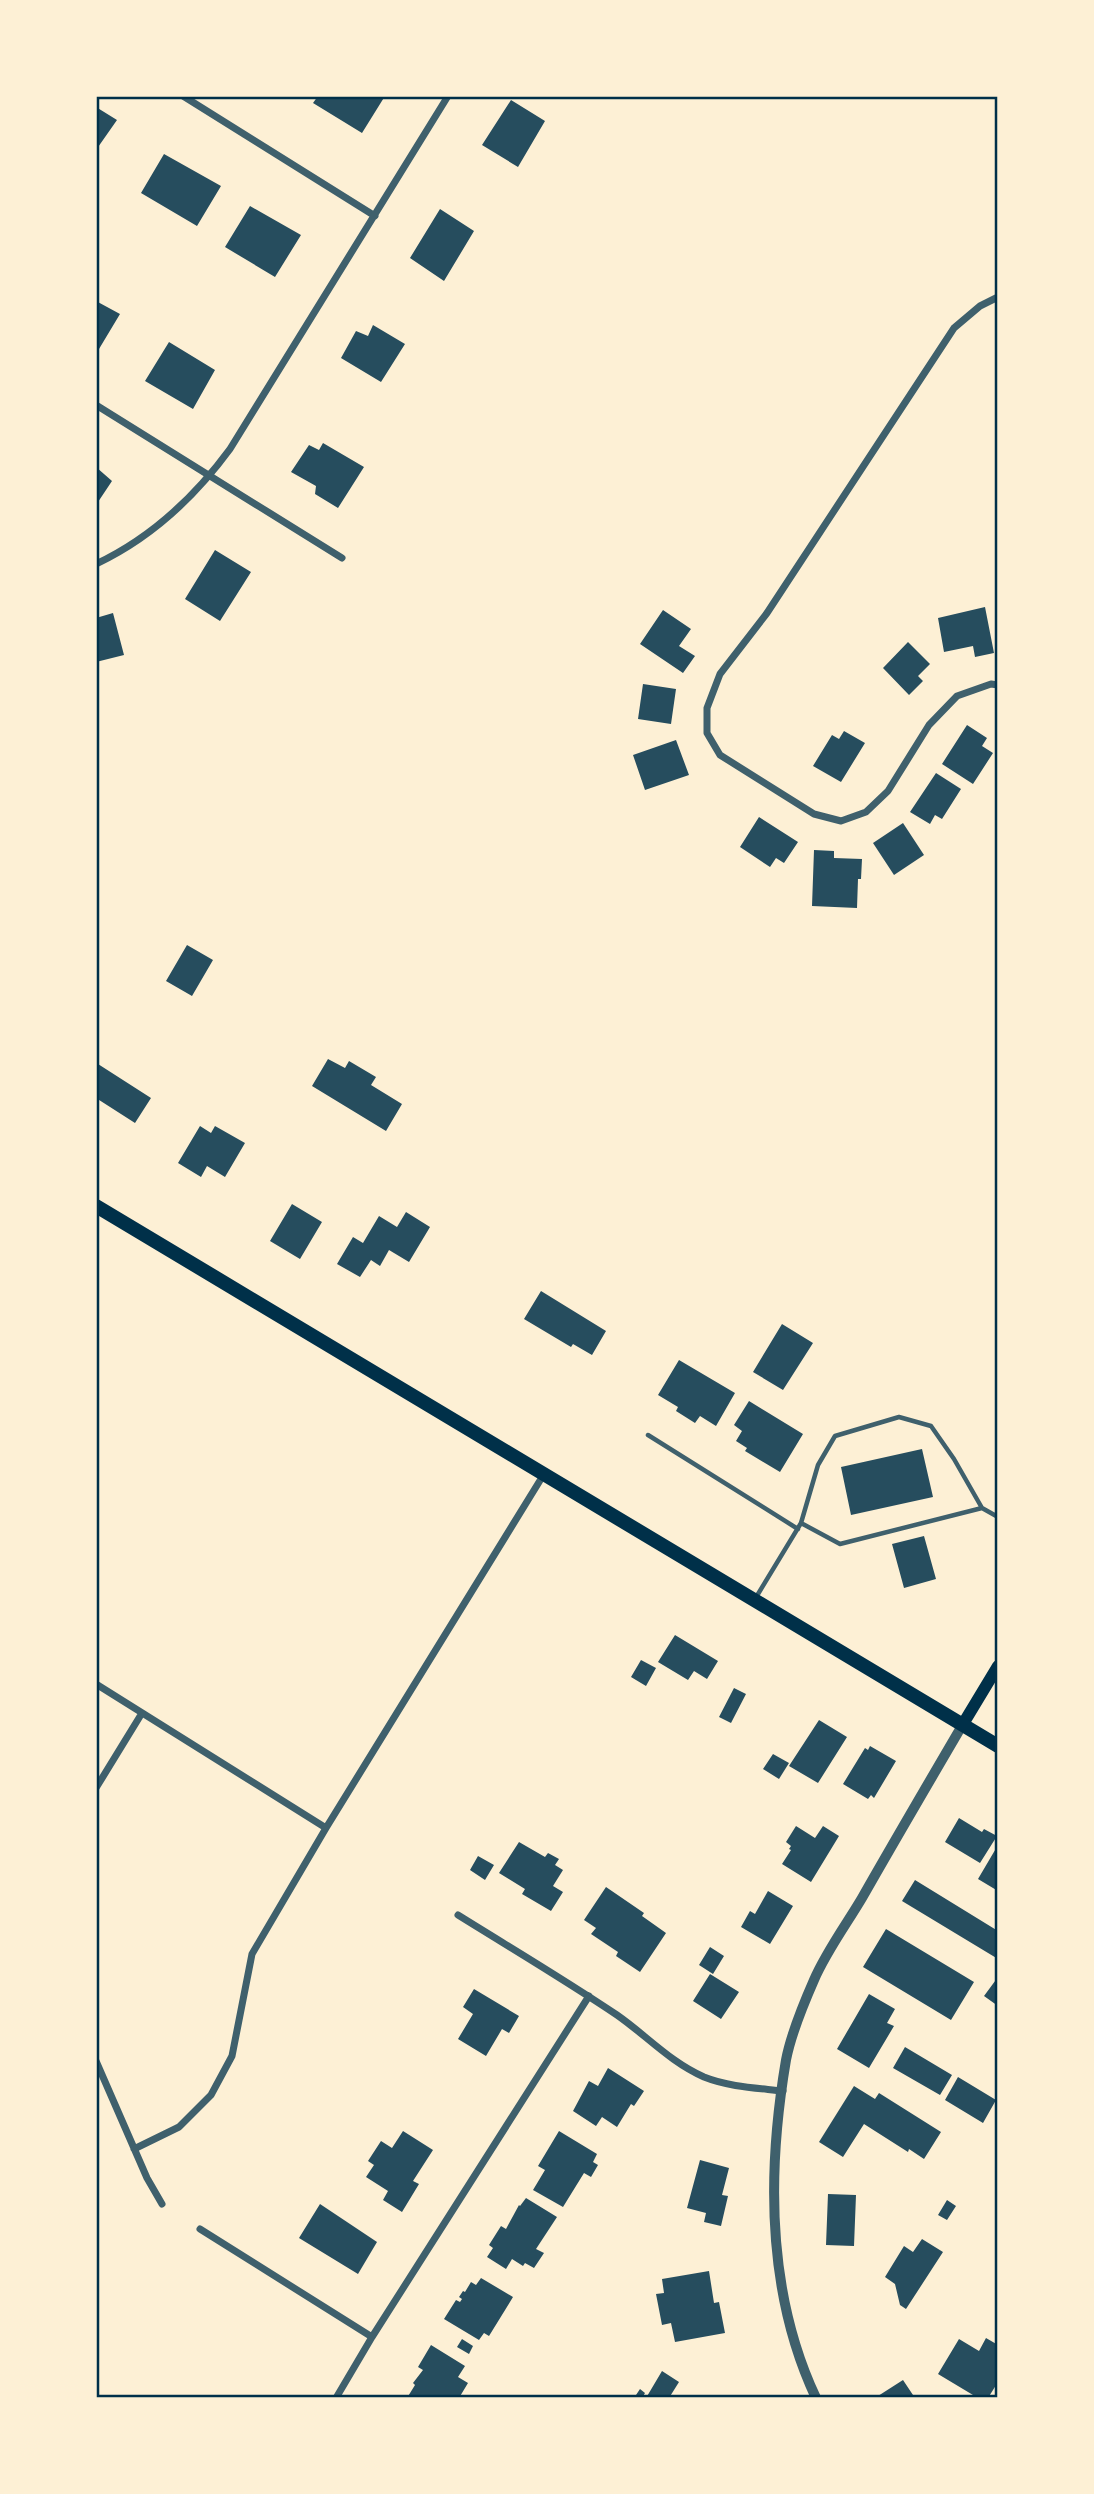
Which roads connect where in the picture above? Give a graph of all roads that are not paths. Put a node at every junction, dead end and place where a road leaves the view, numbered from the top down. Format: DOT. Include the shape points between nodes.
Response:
graph roads {
  1 [pos="183,96"];
  2 [pos="448,96"];
  3 [pos="375,216"];
  4 [pos="998,297"];
  5 [pos="96,405"];
  6 [pos="210,476"];
  7 [pos="342,558"];
  8 [pos="96,565"];
  9 [pos="998,685"];
  10 [pos="96,1206"];
  11 [pos="648,1435"];
  12 [pos="544,1474"];
  13 [pos="982,1508"];
  14 [pos="998,1517"];
  15 [pos="800,1526"];
  16 [pos="754,1600"];
  17 [pos="998,1666"];
  18 [pos="96,1685"];
  19 [pos="142,1713"];
  20 [pos="963,1724"];
  21 [pos="998,1746"];
  22 [pos="96,1788"];
  23 [pos="326,1828"];
  24 [pos="458,1915"];
  25 [pos="589,1996"];
  26 [pos="96,2061"];
  27 [pos="783,2091"];
  28 [pos="134,2150"];
  29 [pos="162,2204"];
  30 [pos="200,2229"];
  31 [pos="372,2337"];
  32 [pos="336,2398"];
  33 [pos="816,2398"];
  1 -- 3 [label="street"];
  2 -- 3 [label="street"];
  3 -- 6 [label="street"];
  4 -- 9 [label="street" via="954,328 767,613 720,674 707,708 707,733 720,755 814,814 841,821 866,811 888,791 929,725 957,696"];
  5 -- 6 [label="street"];
  6 -- 7 [label="street"];
  6 -- 8 [label="street" via="157,527"];
  10 -- 12 [label="main road"];
  11 -- 15 [label="lane"];
  12 -- 16 [label="main road"];
  12 -- 23 [label="street"];
  13 -- 14 [label="lane"];
  13 -- 15 [label="lane" via="840,1544"];
  13 -- 15 [label="lane" via="931,1426 899,1417 835,1436 818,1465"];
  15 -- 16 [label="lane"];
  16 -- 20 [label="main road"];
  17 -- 20 [label="main road"];
  18 -- 19 [label="street"];
  19 -- 22 [label="street"];
  19 -- 23 [label="street"];
  20 -- 21 [label="main road"];
  20 -- 27 [label="street" via="815,1978 786,2059"];
  23 -- 28 [label="street" via="252,1954 232,2056 211,2095 178,2127"];
  24 -- 25 [label="street"];
  25 -- 27 [label="street" via="677,2064 733,2086"];
  25 -- 31 [label="street"];
  26 -- 28 [label="street"];
  27 -- 33 [label="street" via="774,2156 779,2267 797,2351"];
  28 -- 29 [label="street"];
  30 -- 31 [label="street"];
  31 -- 32 [label="street"];
}
